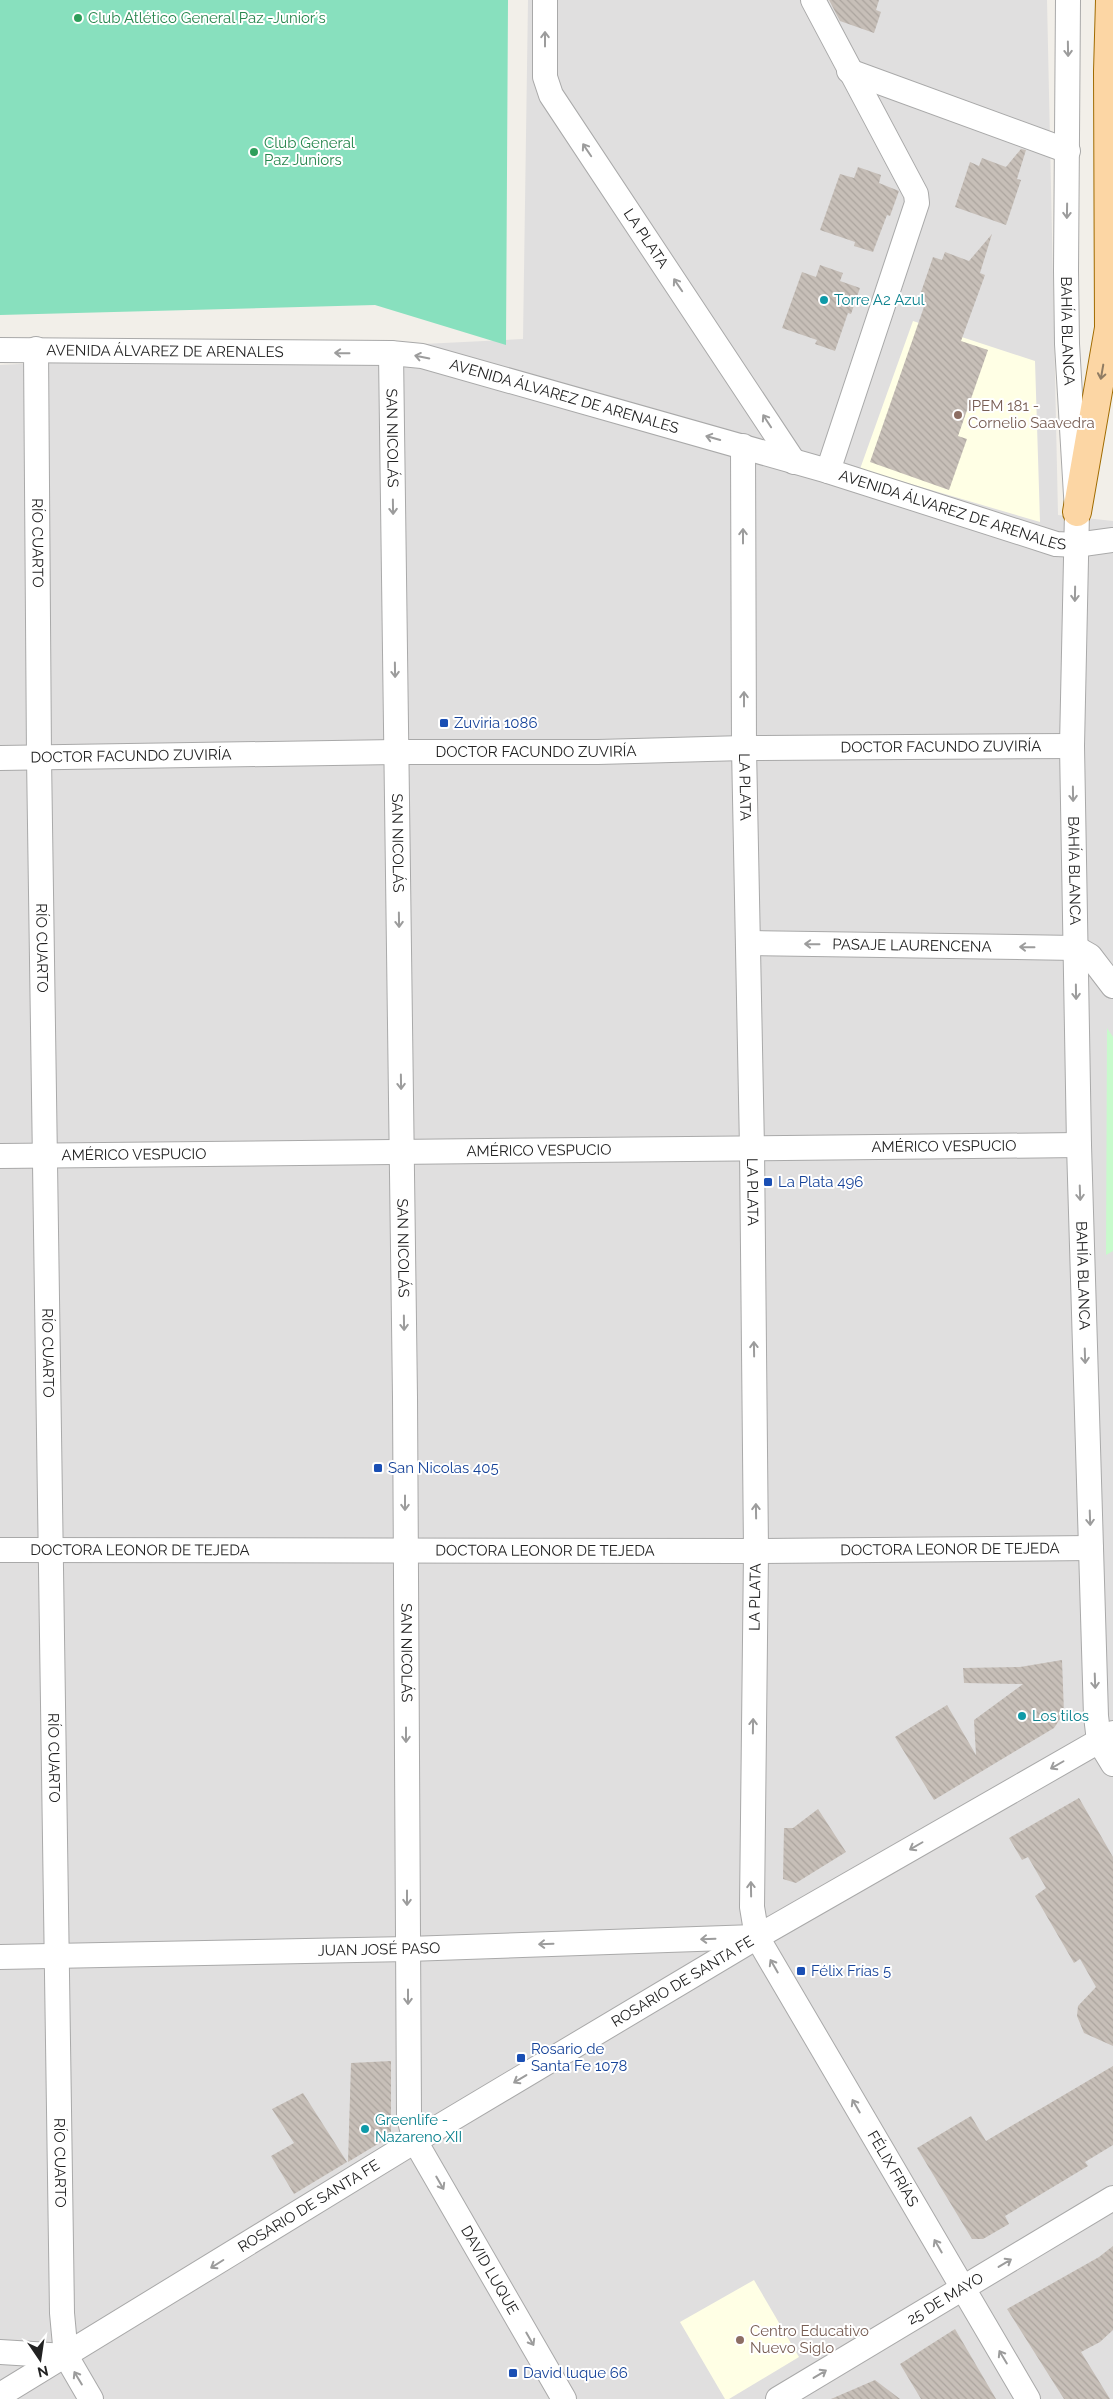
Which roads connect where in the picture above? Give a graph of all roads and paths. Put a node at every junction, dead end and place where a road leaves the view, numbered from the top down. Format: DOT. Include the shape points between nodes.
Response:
graph roads {
  1 [pos="545,0"];
  2 [pos="813,0"];
  3 [pos="1068,0"];
  4 [pos="1109,11"];
  5 [pos="849,71"];
  6 [pos="1068,151"];
  7 [pos="36,349"];
  8 [pos="0,350"];
  9 [pos="391,353"];
  10 [pos="743,446"];
  11 [pos="794,462"];
  12 [pos="828,471"];
  13 [pos="1076,512"];
  14 [pos="1113,540"];
  15 [pos="1076,545"];
  16 [pos="1072,746"];
  17 [pos="744,748"];
  18 [pos="396,752"];
  19 [pos="39,757"];
  20 [pos="0,758"];
  21 [pos="748,942"];
  22 [pos="1076,948"];
  23 [pos="1113,986"];
  24 [pos="1079,1144"];
  25 [pos="752,1148"];
  26 [pos="402,1152"];
  27 [pos="0,1156"];
  28 [pos="45,1156"];
  29 [pos="1091,1548"];
  30 [pos="51,1549"];
  31 [pos="405,1549"];
  32 [pos="0,1550"];
  33 [pos="756,1551"];
  34 [pos="1106,1737"];
  35 [pos="1113,1764"];
  36 [pos="757,1937"];
  37 [pos="408,1948"];
  38 [pos="0,1957"];
  39 [pos="56,1957"];
  40 [pos="415,2141"];
  41 [pos="1113,2198"];
  42 [pos="963,2288"];
  43 [pos="0,2352"];
  44 [pos="66,2356"];
  45 [pos="0,2395"];
  46 [pos="91,2399"];
  47 [pos="564,2399"];
  48 [pos="778,2399"];
  49 [pos="1028,2399"];
  11 -- 1 [label="street, LA PLATA, one-way" via="551,95 545,77"];
  2 -- 5 [label="street"];
  3 -- 6 [label="street, BAHÍA BLANCA, one-way"];
  4 -- 13 [label="main road, one-way" via="1109,328"];
  5 -- 6 [label="street"];
  5 -- 12 [label="street" via="918,203"];
  6 -- 13 [label="street, BAHÍA BLANCA, one-way" via="1067,344"];
  7 -- 8 [label="street, AVENIDA ÁLVAREZ DE ARENALES"];
  9 -- 7 [label="street, AVENIDA ÁLVAREZ DE ARENALES, one-way"];
  7 -- 19 [label="street, RÍO CUARTO"];
  10 -- 9 [label="street, AVENIDA ÁLVAREZ DE ARENALES, one-way" via="422,356"];
  9 -- 18 [label="street, SAN NICOLÁS, one-way"];
  10 -- 11 [label="street, AVENIDA ÁLVAREZ DE ARENALES"];
  17 -- 10 [label="street, LA PLATA, one-way"];
  11 -- 12 [label="street, AVENIDA ÁLVAREZ DE ARENALES"];
  12 -- 15 [label="street, AVENIDA ÁLVAREZ DE ARENALES" via="1056,544"];
  13 -- 15 [label="street, BAHÍA BLANCA"];
  14 -- 15 [label="street, AVENIDA ÁLVAREZ DE ARENALES"];
  15 -- 16 [label="street, BAHÍA BLANCA, one-way"];
  16 -- 17 [label="street, DOCTOR FACUNDO ZUVIRÍA"];
  16 -- 22 [label="street, BAHÍA BLANCA, one-way"];
  17 -- 18 [label="street, DOCTOR FACUNDO ZUVIRÍA"];
  17 -- 21 [label="street, LA PLATA"];
  18 -- 19 [label="street, DOCTOR FACUNDO ZUVIRÍA"];
  18 -- 26 [label="street, SAN NICOLÁS, one-way"];
  19 -- 20 [label="street, DOCTOR FACUNDO ZUVIRÍA"];
  19 -- 28 [label="street, RÍO CUARTO"];
  22 -- 21 [label="street, PASAJE LAURENCENA, one-way"];
  21 -- 25 [label="street, LA PLATA"];
  22 -- 23 [label="street" via="1090,956"];
  22 -- 24 [label="street, BAHÍA BLANCA, one-way"];
  24 -- 25 [label="street, AMÉRICO VESPUCIO"];
  24 -- 29 [label="street, BAHÍA BLANCA, one-way"];
  25 -- 26 [label="street, AMÉRICO VESPUCIO"];
  33 -- 25 [label="street, LA PLATA, one-way"];
  26 -- 28 [label="street, AMÉRICO VESPUCIO"];
  26 -- 31 [label="street, SAN NICOLÁS, one-way"];
  27 -- 28 [label="street, AMÉRICO VESPUCIO"];
  28 -- 30 [label="street, RÍO CUARTO"];
  29 -- 33 [label="street, DOCTORA LEONOR DE TEJEDA"];
  29 -- 34 [label="street, BAHÍA BLANCA, one-way" via="1096,1716"];
  30 -- 31 [label="street, DOCTORA LEONOR DE TEJEDA"];
  30 -- 32 [label="street, DOCTORA LEONOR DE TEJEDA"];
  30 -- 39 [label="street, RÍO CUARTO"];
  31 -- 33 [label="street, DOCTORA LEONOR DE TEJEDA"];
  31 -- 37 [label="street, SAN NICOLÁS, one-way"];
  36 -- 33 [label="street, LA PLATA, one-way" via="751,1889"];
  34 -- 35 [label="street"];
  34 -- 36 [label="street, ROSARIO DE SANTA FE, one-way"];
  36 -- 37 [label="street, JUAN JOSÉ PASO, one-way"];
  36 -- 40 [label="street, ROSARIO DE SANTA FE, one-way"];
  42 -- 36 [label="street, FÉLIX FRÍAS, one-way"];
  37 -- 39 [label="street, JUAN JOSÉ PASO"];
  37 -- 40 [label="street, SAN NICOLÁS, one-way" via="409,2117"];
  38 -- 39 [label="street, JUAN JOSÉ PASO"];
  39 -- 44 [label="street, RÍO CUARTO" via="62,2313"];
  40 -- 44 [label="street, ROSARIO DE SANTA FE, one-way"];
  40 -- 47 [label="street, DAVID LUQUE, one-way"];
  42 -- 41 [label="street, 25 DE MAYO, one-way"];
  48 -- 42 [label="street, 25 DE MAYO, one-way"];
  49 -- 42 [label="street, FÉLIX FRÍAS, one-way"];
  43 -- 44 [label="street"];
  44 -- 45 [label="street, ROSARIO DE SANTA FE"];
  46 -- 44 [label="street, one-way"];
}
